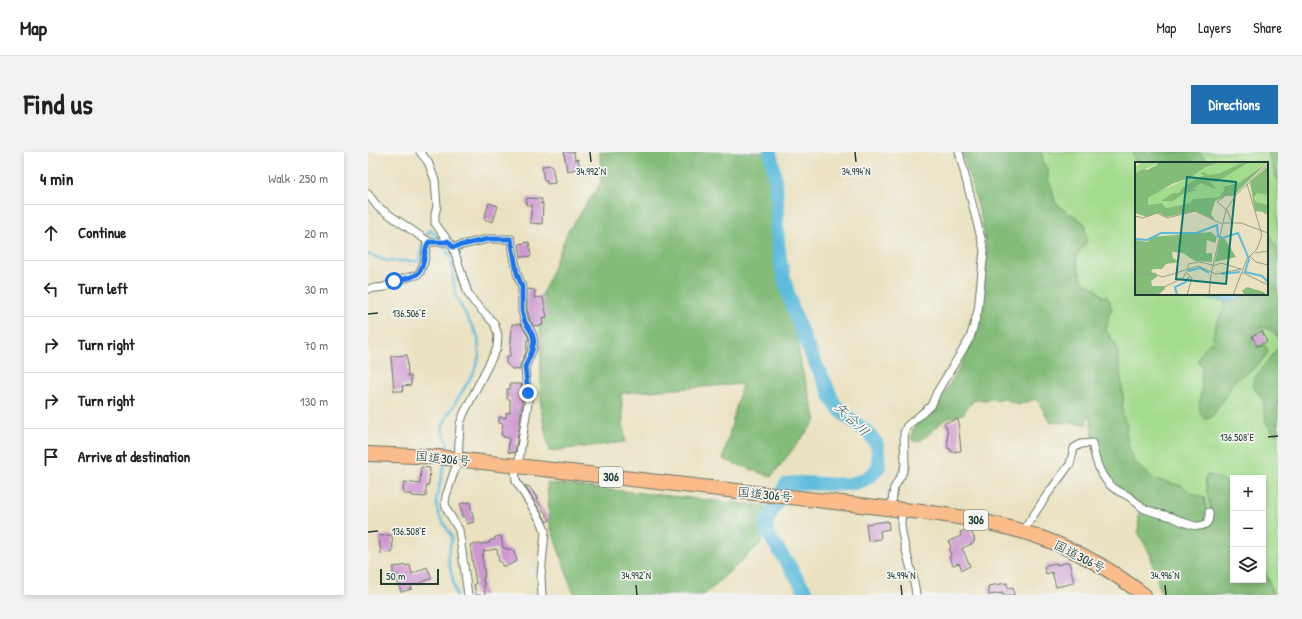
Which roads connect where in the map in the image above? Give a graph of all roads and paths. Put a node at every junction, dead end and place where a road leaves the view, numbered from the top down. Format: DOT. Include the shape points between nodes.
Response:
graph roads {
  1 [pos="420,152"];
  2 [pos="959,152"];
  3 [pos="368,194"];
  4 [pos="429,240"];
  5 [pos="449,243"];
  6 [pos="368,288"];
  7 [pos="368,454"];
  8 [pos="455,459"];
  9 [pos="517,466"];
  10 [pos="897,509"];
  11 [pos="1209,512"];
  12 [pos="1024,531"];
  13 [pos="468,595"];
  14 [pos="542,595"];
  15 [pos="916,595"];
  16 [pos="1144,595"];
  1 -- 5 [label="street" via="430,166 435,180 435,223"];
  2 -- 10 [label="street" via="984,250 978,311 970,338 931,406 908,426 904,433 905,466 894,488"];
  3 -- 4 [label="street" via="378,207"];
  4 -- 5 [label="street"];
  4 -- 6 [label="street" via="422,268 417,275 394,281 386,287"];
  5 -- 8 [label="street" via="468,293 494,323 498,335 497,348 460,424"];
  5 -- 9 [label="street" via="511,239 522,287 522,311 534,341 525,367 527,414"];
  7 -- 8 [label="highway, 国道306号 / 306"];
  8 -- 9 [label="highway, 国道306号 / 306"];
  8 -- 13 [label="street" via="445,503 459,530"];
  9 -- 10 [label="highway, 国道306号 / 306"];
  9 -- 14 [label="street" via="516,481 545,531"];
  10 -- 12 [label="highway, 国道306号 / 306" via="982,521"];
  10 -- 15 [label="street" via="915,581"];
  11 -- 12 [label="street" via="1209,520 1195,526 1145,509 1130,497 1113,489 1103,476 1092,443 1081,444 1074,448 1070,464"];
  12 -- 16 [label="highway, 国道306号 / 306" via="1082,555"];
}
